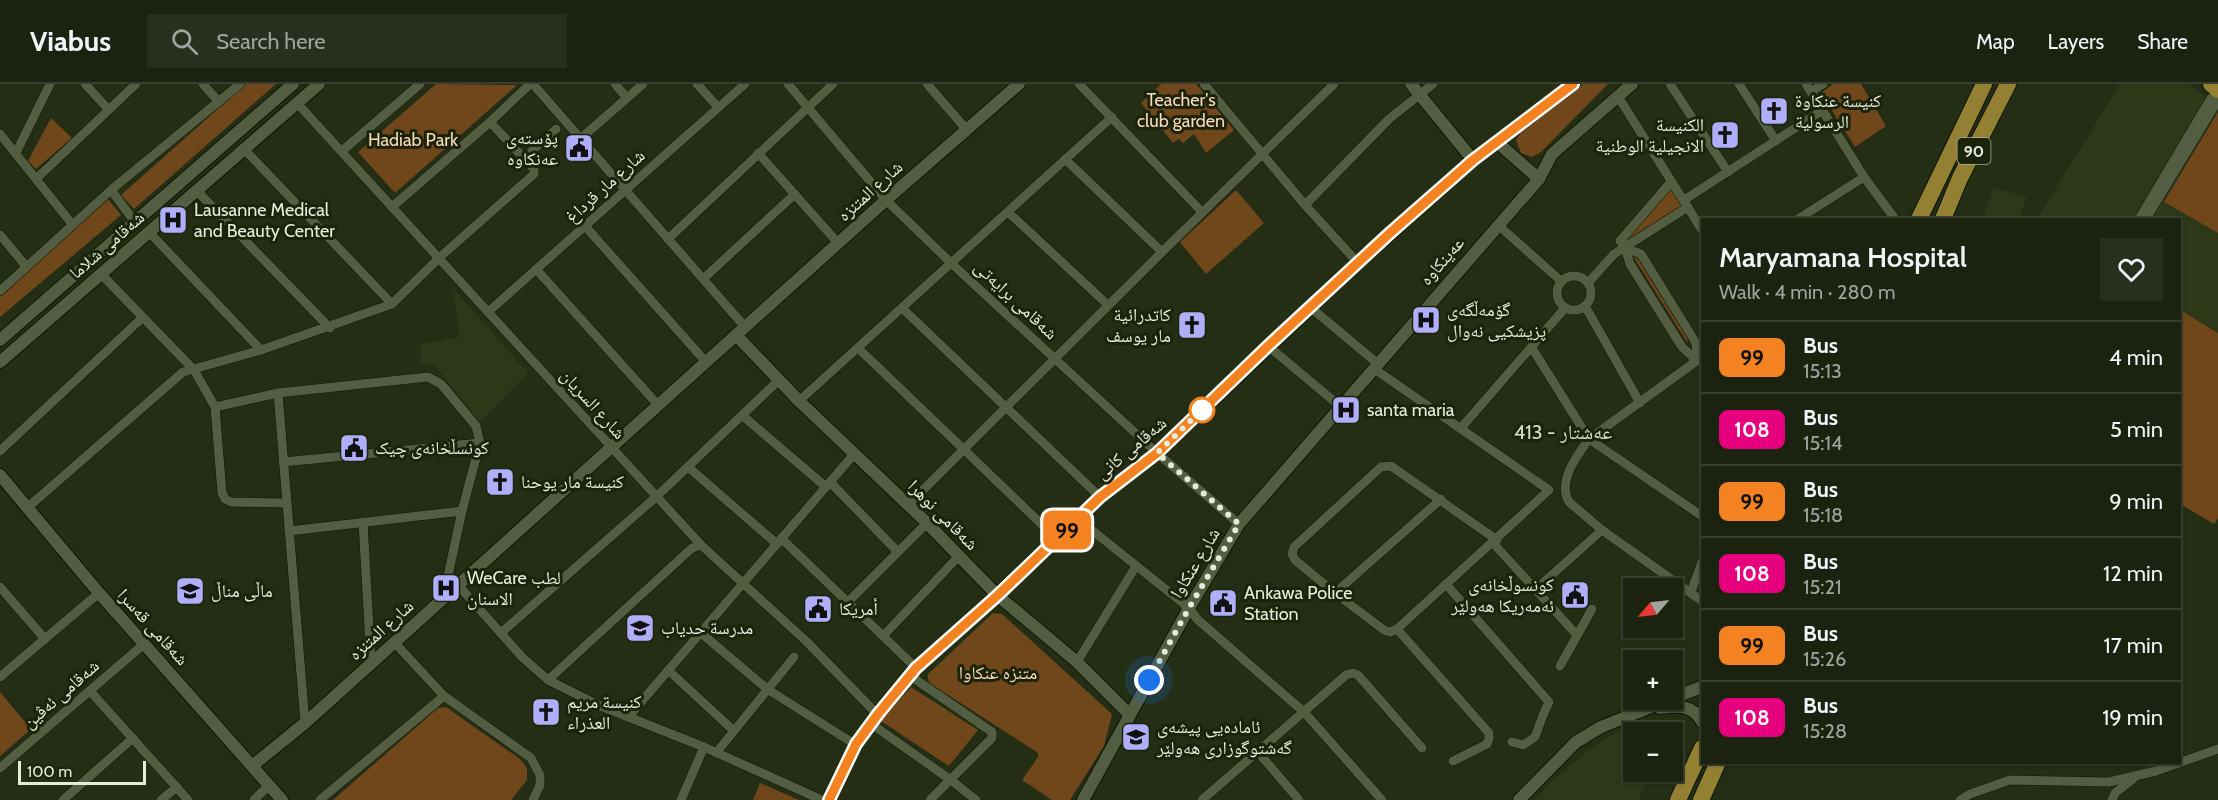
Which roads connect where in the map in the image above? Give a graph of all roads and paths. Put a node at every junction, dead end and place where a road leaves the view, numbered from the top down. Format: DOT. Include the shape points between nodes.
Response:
graph roads {
  1 [pos="50,84"];
  2 [pos="85,84"];
  3 [pos="136,84"];
  4 [pos="203,84"];
  5 [pos="240,84"];
  6 [pos="293,84"];
  7 [pos="319,84"];
  8 [pos="420,84"];
  9 [pos="532,84"];
  10 [pos="615,84"];
  11 [pos="643,84"];
  12 [pos="696,84"];
  13 [pos="745,84"];
  14 [pos="788,84"];
  15 [pos="833,84"];
  16 [pos="927,84"];
  17 [pos="1079,84"];
  18 [pos="1334,84"];
  19 [pos="1433,84"];
  20 [pos="1632,84"];
  21 [pos="1670,84"];
  22 [pos="1739,84"];
  23 [pos="1822,84"];
  24 [pos="1984,84"];
  25 [pos="2008,84"];
  26 [pos="2211,84"];
  27 [pos="1016,85"];
  28 [pos="1207,85"];
  29 [pos="1564,87"];
  30 [pos="1808,88"];
  31 [pos="1415,89"];
  32 [pos="2218,90"];
  33 [pos="627,98"];
  34 [pos="1619,98"];
  35 [pos="219,102"];
  36 [pos="297,103"];
  37 [pos="268,106"];
  38 [pos="718,107"];
  39 [pos="808,107"];
  40 [pos="108,109"];
  41 [pos="1822,111"];
  42 [pos="1112,117"];
  43 [pos="279,119"];
  44 [pos="250,122"];
  45 [pos="490,122"];
  46 [pos="556,129"];
  47 [pos="967,130"];
  48 [pos="0,134"];
  49 [pos="261,135"];
  50 [pos="580,139"];
  51 [pos="1776,141"];
  52 [pos="1497,142"];
  53 [pos="244,149"];
  54 [pos="342,151"];
  55 [pos="16,153"];
  56 [pos="758,153"];
  57 [pos="1262,154"];
  58 [pos="524,158"];
  59 [pos="1065,159"];
  60 [pos="1473,160"];
  61 [pos="1728,172"];
  62 [pos="1864,177"];
  63 [pos="37,178"];
  64 [pos="1539,178"];
  65 [pos="1671,182"];
  66 [pos="111,190"];
  67 [pos="625,190"];
  68 [pos="196,191"];
  69 [pos="795,194"];
  70 [pos="886,200"];
  71 [pos="1686,204"];
  72 [pos="1305,205"];
  73 [pos="392,207"];
  74 [pos="1008,212"];
  75 [pos="1202,212"];
  76 [pos="1800,218"];
  77 [pos="1894,218"];
  78 [pos="1919,218"];
  79 [pos="1942,218"];
  80 [pos="2140,218"];
  81 [pos="2147,218"];
  82 [pos="135,222"];
  83 [pos="72,224"];
  84 [pos="1498,225"];
  85 [pos="585,226"];
  86 [pos="1701,228"];
  87 [pos="149,232"];
  88 [pos="0,235"];
  89 [pos="668,239"];
  90 [pos="838,243"];
  91 [pos="1625,248"];
  92 [pos="1162,252"];
  93 [pos="440,257"];
  94 [pos="1358,262"];
  95 [pos="951,263"];
  96 [pos="26,266"];
  97 [pos="536,269"];
  98 [pos="101,274"];
  99 [pos="703,279"];
  100 [pos="1561,281"];
  101 [pos="1588,283"];
  102 [pos="1,289"];
  103 [pos="392,304"];
  104 [pos="1108,305"];
  105 [pos="1585,306"];
  106 [pos="1310,307"];
  107 [pos="902,308"];
  108 [pos="1565,308"];
  109 [pos="488,312"];
  110 [pos="142,318"];
  111 [pos="330,328"];
  112 [pos="741,331"];
  113 [pos="1,336"];
  114 [pos="1268,346"];
  115 [pos="858,348"];
  116 [pos="1532,348"];
  117 [pos="261,350"];
  118 [pos="1055,358"];
  119 [pos="1700,359"];
  120 [pos="0,362"];
  121 [pos="706,362"];
  122 [pos="1375,366"];
  123 [pos="194,370"];
  124 [pos="779,380"];
  125 [pos="278,393"];
  126 [pos="799,401"];
  127 [pos="1640,403"];
  128 [pos="658,405"];
  129 [pos="1341,406"];
  130 [pos="215,407"];
  131 [pos="1007,407"];
  132 [pos="743,416"];
  133 [pos="1461,428"];
  134 [pos="1588,439"];
  135 [pos="480,443"];
  136 [pos="610,448"];
  137 [pos="963,450"];
  138 [pos="0,452"];
  139 [pos="855,453"];
  140 [pos="1157,453"];
  141 [pos="283,462"];
  142 [pos="688,467"];
  143 [pos="0,475"];
  144 [pos="828,484"];
  145 [pos="656,497"];
  146 [pos="1100,497"];
  147 [pos="1441,499"];
  148 [pos="287,503"];
  149 [pos="908,505"];
  150 [pos="27,508"];
  151 [pos="462,511"];
  152 [pos="1701,515"];
  153 [pos="1078,519"];
  154 [pos="363,522"];
  155 [pos="927,523"];
  156 [pos="1239,524"];
  157 [pos="1602,530"];
  158 [pos="289,531"];
  159 [pos="1057,539"];
  160 [pos="779,541"];
  161 [pos="1495,542"];
  162 [pos="701,545"];
  163 [pos="897,551"];
  164 [pos="959,556"];
  165 [pos="1701,565"];
  166 [pos="1136,566"];
  167 [pos="742,584"];
  168 [pos="1446,584"];
  169 [pos="458,585"];
  170 [pos="0,587"];
  171 [pos="1535,590"];
  172 [pos="1691,592"];
  173 [pos="99,593"];
  174 [pos="1335,593"];
  175 [pos="998,595"];
  176 [pos="443,598"];
  177 [pos="1701,600"];
  178 [pos="848,602"];
  179 [pos="1189,608"];
  180 [pos="1592,609"];
  181 [pos="1397,629"];
  182 [pos="501,633"];
  183 [pos="701,633"];
  184 [pos="1576,634"];
  185 [pos="883,636"];
  186 [pos="45,639"];
  187 [pos="394,642"];
  188 [pos="144,644"];
  189 [pos="794,657"];
  190 [pos="1077,662"];
  191 [pos="371,663"];
  192 [pos="1560,666"];
  193 [pos="668,670"];
  194 [pos="913,671"];
  195 [pos="0,676"];
  196 [pos="549,680"];
  197 [pos="1701,687"];
  198 [pos="767,689"];
  199 [pos="90,691"];
  200 [pos="1683,695"];
  201 [pos="444,696"];
  202 [pos="1641,710"];
  203 [pos="1304,712"];
  204 [pos="1635,712"];
  205 [pos="1130,715"];
  206 [pos="629,716"];
  207 [pos="874,718"];
  208 [pos="1701,721"];
  209 [pos="305,723"];
  210 [pos="733,730"];
  211 [pos="133,738"];
  212 [pos="1512,742"];
  213 [pos="856,744"];
  214 [pos="704,747"];
  215 [pos="1422,748"];
  216 [pos="2218,749"];
  217 [pos="1701,750"];
  218 [pos="1258,752"];
  219 [pos="716,753"];
  220 [pos="1453,761"];
  221 [pos="2181,762"];
  222 [pos="1717,764"];
  223 [pos="2176,764"];
  224 [pos="252,766"];
  225 [pos="0,768"];
  226 [pos="2136,776"];
  227 [pos="951,780"];
  228 [pos="269,785"];
  229 [pos="177,787"];
  230 [pos="1210,798"];
  231 [pos="63,800"];
  232 [pos="161,800"];
  233 [pos="188,800"];
  234 [pos="254,800"];
  235 [pos="282,800"];
  236 [pos="320,800"];
  237 [pos="533,800"];
  238 [pos="681,800"];
  239 [pos="822,800"];
  240 [pos="829,800"];
  241 [pos="930,800"];
  242 [pos="976,800"];
  243 [pos="1083,800"];
  244 [pos="1299,800"];
  245 [pos="1382,800"];
  246 [pos="1520,800"];
  247 [pos="1678,800"];
  248 [pos="1701,800"];
  249 [pos="1960,800"];
  250 [pos="2112,800"];
  1 -- 55 [label="street"];
  2 -- 40 [label="street"];
  3 -- 40 [label="street"];
  4 -- 35 [label="street"];
  5 -- 35 [label="street"];
  6 -- 37 [label="street, شەقامی شلاما"];
  7 -- 36 [label="street, شەقامی شلاما"];
  8 -- 54 [label="street"];
  9 -- 45 [label="street"];
  9 -- 50 [label="street"];
  10 -- 33 [label="street"];
  11 -- 33 [label="street"];
  12 -- 38 [label="street"];
  13 -- 38 [label="street, شارع مار قرداغ"];
  14 -- 39 [label="street, شەقامی برایەتی"];
  15 -- 39 [label="street"];
  16 -- 47 [label="street"];
  17 -- 42 [label="street"];
  18 -- 57 [label="street"];
  19 -- 31 [label="street"];
  20 -- 34 [label="street"];
  21 -- 61 [label="street"];
  22 -- 51 [label="street"];
  23 -- 30 [label="street"];
  24 -- 78 [label="highway, 90"];
  25 -- 79 [label="highway, 90"];
  26 -- 32 [label="highway"];
  27 -- 47 [label="street, شارع المتنزه"];
  28 -- 57 [label="street"];
  29 -- 52 [label="street, شەقامی کانی"];
  30 -- 41 [label="street"];
  31 -- 60 [label="street"];
  31 -- 72 [label="street"];
  33 -- 50 [label="street"];
  34 -- 64 [label="street" via="1552,154"];
  34 -- 65 [label="street"];
  35 -- 66 [label="street"];
  36 -- 43 [label="street, شەقامی شلاما"];
  36 -- 54 [label="street, شارع السريان"];
  37 -- 43 [label="street" via="268,118"];
  37 -- 44 [label="street, شەقامی شلاما"];
  38 -- 67 [label="street, شارع مار قرداغ"];
  39 -- 56 [label="street"];
  39 -- 70 [label="street, شەقامی برایەتی"];
  40 -- 63 [label="street"];
  41 -- 51 [label="street"];
  41 -- 62 [label="street"];
  42 -- 59 [label="street"];
  42 -- 75 [label="street"];
  43 -- 49 [label="street, شەقامی شلاما"];
  44 -- 49 [label="street" via="262,123"];
  44 -- 82 [label="street, شەقامی شلاما"];
  45 -- 58 [label="street"];
  45 -- 73 [label="street"];
  46 -- 58 [label="street"];
  47 -- 70 [label="street, شارع المتنزه"];
  48 -- 55 [label="street"];
  49 -- 53 [label="street, شەقامی شلاما"];
  50 -- 67 [label="street"];
  51 -- 61 [label="street"];
  52 -- 60 [label="street, شەقامی کانی"];
  52 -- 64 [label="street"];
  53 -- 68 [label="street, شەقامی شلاما"];
  53 -- 103 [label="street"];
  54 -- 73 [label="street, شارع السريان"];
  55 -- 63 [label="street"];
  56 -- 69 [label="street"];
  56 -- 89 [label="street"];
  57 -- 72 [label="street"];
  57 -- 75 [label="street"];
  58 -- 93 [label="street" via="534,174"];
  59 -- 74 [label="street"];
  59 -- 92 [label="street"];
  60 -- 94 [label="street, شەقامی کانی"];
  61 -- 71 [label="street"];
  62 -- 76 [label="street"];
  62 -- 77 [label="street"];
  63 -- 83 [label="street"];
  64 -- 84 [label="street, عەینکاوە"];
  65 -- 71 [label="street"];
  65 -- 91 [label="street" via="1620,242"];
  66 -- 82 [label="street"];
  66 -- 83 [label="street"];
  67 -- 85 [label="street, شارع مار قرداغ"];
  67 -- 89 [label="street"];
  68 -- 87 [label="street, شەقامی شلاما"];
  68 -- 111 [label="street"];
  69 -- 90 [label="street"];
  69 -- 99 [label="street"];
  70 -- 90 [label="street, شارع المتنزه"];
  70 -- 95 [label="street, شەقامی برایەتی"];
  71 -- 86 [label="street"];
  71 -- 91 [label="street"];
  72 -- 94 [label="street"];
  73 -- 93 [label="street, شارع السريان"];
  74 -- 95 [label="street"];
  74 -- 104 [label="street"];
  75 -- 92 [label="street"];
  80 -- 81 [label="street" via="2211,98 2217,102"];
  82 -- 113 [label="street, شەقامی شلاما"];
  83 -- 96 [label="street"];
  84 -- 100 [label="street"];
  84 -- 122 [label="street, عەینکاوە"];
  85 -- 97 [label="street, شارع مار قرداغ"];
  85 -- 121 [label="street"];
  87 -- 98 [label="street, شەقامی شلاما"];
  87 -- 117 [label="street"];
  88 -- 96 [label="street"];
  89 -- 99 [label="street"];
  90 -- 112 [label="street, شارع المتنزه"];
  91 -- 101 [label="street" via="1614,254"];
  91 -- 119 [label="street" via="1630,264 1682,347"];
  91 -- 119 [label="street" via="1641,254 1696,343"];
  92 -- 104 [label="street"];
  93 -- 103 [label="street"];
  93 -- 109 [label="street, شارع السريان"];
  94 -- 106 [label="street, شەقامی کانی"];
  95 -- 107 [label="street"];
  95 -- 118 [label="street, شەقامی برایەتی"];
  96 -- 102 [label="street"];
  97 -- 109 [label="street, شارع مار قرداغ"];
  97 -- 128 [label="street"];
  98 -- 110 [label="street"];
  98 -- 120 [label="street, شەقامی شلاما"];
  99 -- 112 [label="street"];
  100 -- 101 [label="street" via="1575,275"];
  100 -- 108 [label="street" via="1557,295"];
  101 -- 105 [label="street" via="1590,297"];
  103 -- 111 [label="street"];
  104 -- 118 [label="street"];
  105 -- 108 [label="street"];
  105 -- 127 [label="street"];
  106 -- 114 [label="street, شەقامی کانی"];
  106 -- 122 [label="street"];
  107 -- 115 [label="street"];
  107 -- 131 [label="street"];
  108 -- 116 [label="street"];
  109 -- 136 [label="street, شارع السريان"];
  110 -- 123 [label="street"];
  110 -- 138 [label="street"];
  111 -- 117 [label="street"];
  112 -- 121 [label="street, شارع المتنزه"];
  112 -- 124 [label="street, شەقامی نوهرا"];
  114 -- 129 [label="street"];
  114 -- 140 [label="street, شەقامی کانی"];
  115 -- 126 [label="street"];
  115 -- 137 [label="street"];
  116 -- 133 [label="street"];
  116 -- 134 [label="street"];
  117 -- 123 [label="street"];
  118 -- 131 [label="street"];
  118 -- 140 [label="street, شەقامی برایەتی"];
  119 -- 127 [label="street"];
  121 -- 128 [label="street, شارع المتنزه"];
  122 -- 129 [label="street, شارع عنكاوا"];
  122 -- 133 [label="street"];
  123 -- 130 [label="street"];
  123 -- 150 [label="street" via="183,372"];
  124 -- 126 [label="street, شەقامی نوهرا"];
  124 -- 132 [label="street"];
  125 -- 130 [label="street"];
  125 -- 135 [label="street" via="429,377 441,384 476,426"];
  125 -- 141 [label="street"];
  126 -- 139 [label="street, شەقامی نوهرا"];
  127 -- 134 [label="street"];
  128 -- 136 [label="street, شارع المتنزه"];
  129 -- 156 [label="street, شارع عنكاوا"];
  130 -- 148 [label="street" via="225,499"];
  131 -- 137 [label="street"];
  131 -- 146 [label="street"];
  132 -- 142 [label="street"];
  132 -- 144 [label="street"];
  133 -- 161 [label="street" via="1550,490"];
  134 -- 152 [label="street"];
  134 -- 157 [label="street" via="1575,458 1565,496"];
  135 -- 141 [label="street"];
  135 -- 151 [label="street"];
  136 -- 145 [label="street, شارع السريان"];
  136 -- 169 [label="street, شارع المتنزه"];
  137 -- 149 [label="street"];
  137 -- 159 [label="street"];
  139 -- 144 [label="street"];
  139 -- 149 [label="street, شەقامی نوهرا"];
  140 -- 146 [label="street, شەقامی کانی"];
  140 -- 156 [label="street, شەقامی برایەتی"];
  141 -- 148 [label="street"];
  142 -- 145 [label="street"];
  142 -- 160 [label="street"];
  143 -- 150 [label="street, شەقامی قەسرا"];
  144 -- 160 [label="street"];
  144 -- 163 [label="street"];
  145 -- 162 [label="street, شارع السريان"];
  145 -- 182 [label="street"];
  146 -- 153 [label="street, شەقامی کانی"];
  147 -- 161 [label="street"];
  147 -- 174 [label="street"];
  147 -- 174 [label="street" via="1391,466 1381,467 1294,547 1295,560"];
  148 -- 158 [label="street"];
  149 -- 155 [label="street, شەقامی نوهرا"];
  150 -- 173 [label="street, شەقامی قەسرا"];
  151 -- 154 [label="street"];
  151 -- 176 [label="street"];
  153 -- 159 [label="street, شەقامی کانی"];
  153 -- 166 [label="street"];
  154 -- 158 [label="street"];
  154 -- 191 [label="street"];
  155 -- 163 [label="street"];
  155 -- 164 [label="street, شەقامی نوهرا"];
  156 -- 179 [label="street, شارع عنكاوا"];
  157 -- 171 [label="street"];
  157 -- 172 [label="street"];
  158 -- 209 [label="street"];
  159 -- 175 [label="street, شەقامی کانی"];
  160 -- 167 [label="street"];
  160 -- 178 [label="street"];
  161 -- 168 [label="street"];
  161 -- 171 [label="street"];
  162 -- 167 [label="street, شارع السريان"];
  162 -- 196 [label="street" via="692,548"];
  163 -- 178 [label="street"];
  164 -- 175 [label="street, شەقامی نوهرا"];
  164 -- 185 [label="street"];
  165 -- 172 [label="street"];
  166 -- 179 [label="street"];
  166 -- 190 [label="street"];
  167 -- 183 [label="street"];
  167 -- 207 [label="street, شارع السريان" via="806,641"];
  168 -- 181 [label="street"];
  168 -- 212 [label="street" via="1550,702 1535,737 1523,745"];
  169 -- 176 [label="street, شارع المتنزه"];
  169 -- 182 [label="street"];
  170 -- 186 [label="street"];
  171 -- 184 [label="street"];
  172 -- 177 [label="street"];
  173 -- 186 [label="street"];
  173 -- 188 [label="street, شەقامی قەسرا"];
  174 -- 181 [label="street" via="1384,630"];
  175 -- 190 [label="street, شەقامی نوهرا"];
  175 -- 194 [label="street, شەقامی کانی"];
  176 -- 187 [label="street, شارع المتنزه"];
  178 -- 185 [label="street"];
  179 -- 203 [label="street"];
  179 -- 205 [label="street, شارع عنكاوا"];
  180 -- 184 [label="street"];
  181 -- 220 [label="street" via="1489,733 1487,744"];
  182 -- 196 [label="street"];
  183 -- 193 [label="street"];
  183 -- 198 [label="street"];
  184 -- 192 [label="street"];
  185 -- 194 [label="street"];
  186 -- 195 [label="street"];
  187 -- 191 [label="street, شارع المتنزه"];
  187 -- 201 [label="street"];
  188 -- 199 [label="street, شەقامی ئەڤین"];
  188 -- 224 [label="street, شەقامی قەسرا"];
  189 -- 198 [label="street"];
  190 -- 205 [label="street, شەقامی نوهرا"];
  191 -- 209 [label="street, شارع المتنزه"];
  193 -- 206 [label="street"];
  193 -- 210 [label="street"];
  194 -- 207 [label="street, شەقامی کانی"];
  194 -- 227 [label="street" via="992,732 992,738"];
  196 -- 206 [label="street"];
  197 -- 200 [label="street"];
  198 -- 210 [label="street"];
  198 -- 213 [label="street"];
  199 -- 211 [label="street"];
  199 -- 225 [label="street, شەقامی ئەڤین"];
  201 -- 236 [label="street"];
  201 -- 237 [label="street" via="531,758 540,775"];
  202 -- 204 [label="street"];
  203 -- 215 [label="street" via="1353,672"];
  203 -- 218 [label="street"];
  203 -- 245 [label="street"];
  204 -- 208 [label="street" via="1682,706 1695,712"];
  204 -- 246 [label="street" via="1601,727 1567,750"];
  205 -- 243 [label="street, شارع عنكاوا"];
  206 -- 214 [label="street"];
  207 -- 213 [label="street, شەقامی کانی"];
  207 -- 227 [label="street, شارع السريان"];
  209 -- 224 [label="street, شارع المتنزه"];
  210 -- 219 [label="street"];
  211 -- 229 [label="street"];
  211 -- 231 [label="street"];
  213 -- 240 [label="street, شەقامی کانی"];
  214 -- 219 [label="street"];
  214 -- 238 [label="street"];
  216 -- 221 [label="street"];
  217 -- 247 [label="highway"];
  218 -- 230 [label="street"];
  218 -- 244 [label="street"];
  219 -- 239 [label="street"];
  222 -- 248 [label="highway"];
  223 -- 226 [label="street"];
  224 -- 228 [label="street, شەقامی قەسرا"];
  226 -- 249 [label="street" via="2109,782 2010,780"];
  226 -- 250 [label="street"];
  227 -- 241 [label="street"];
  227 -- 242 [label="street, شارع السريان"];
  228 -- 234 [label="street"];
  228 -- 235 [label="street, شەقامی قەسرا"];
  229 -- 232 [label="street"];
  229 -- 233 [label="street"];
}
